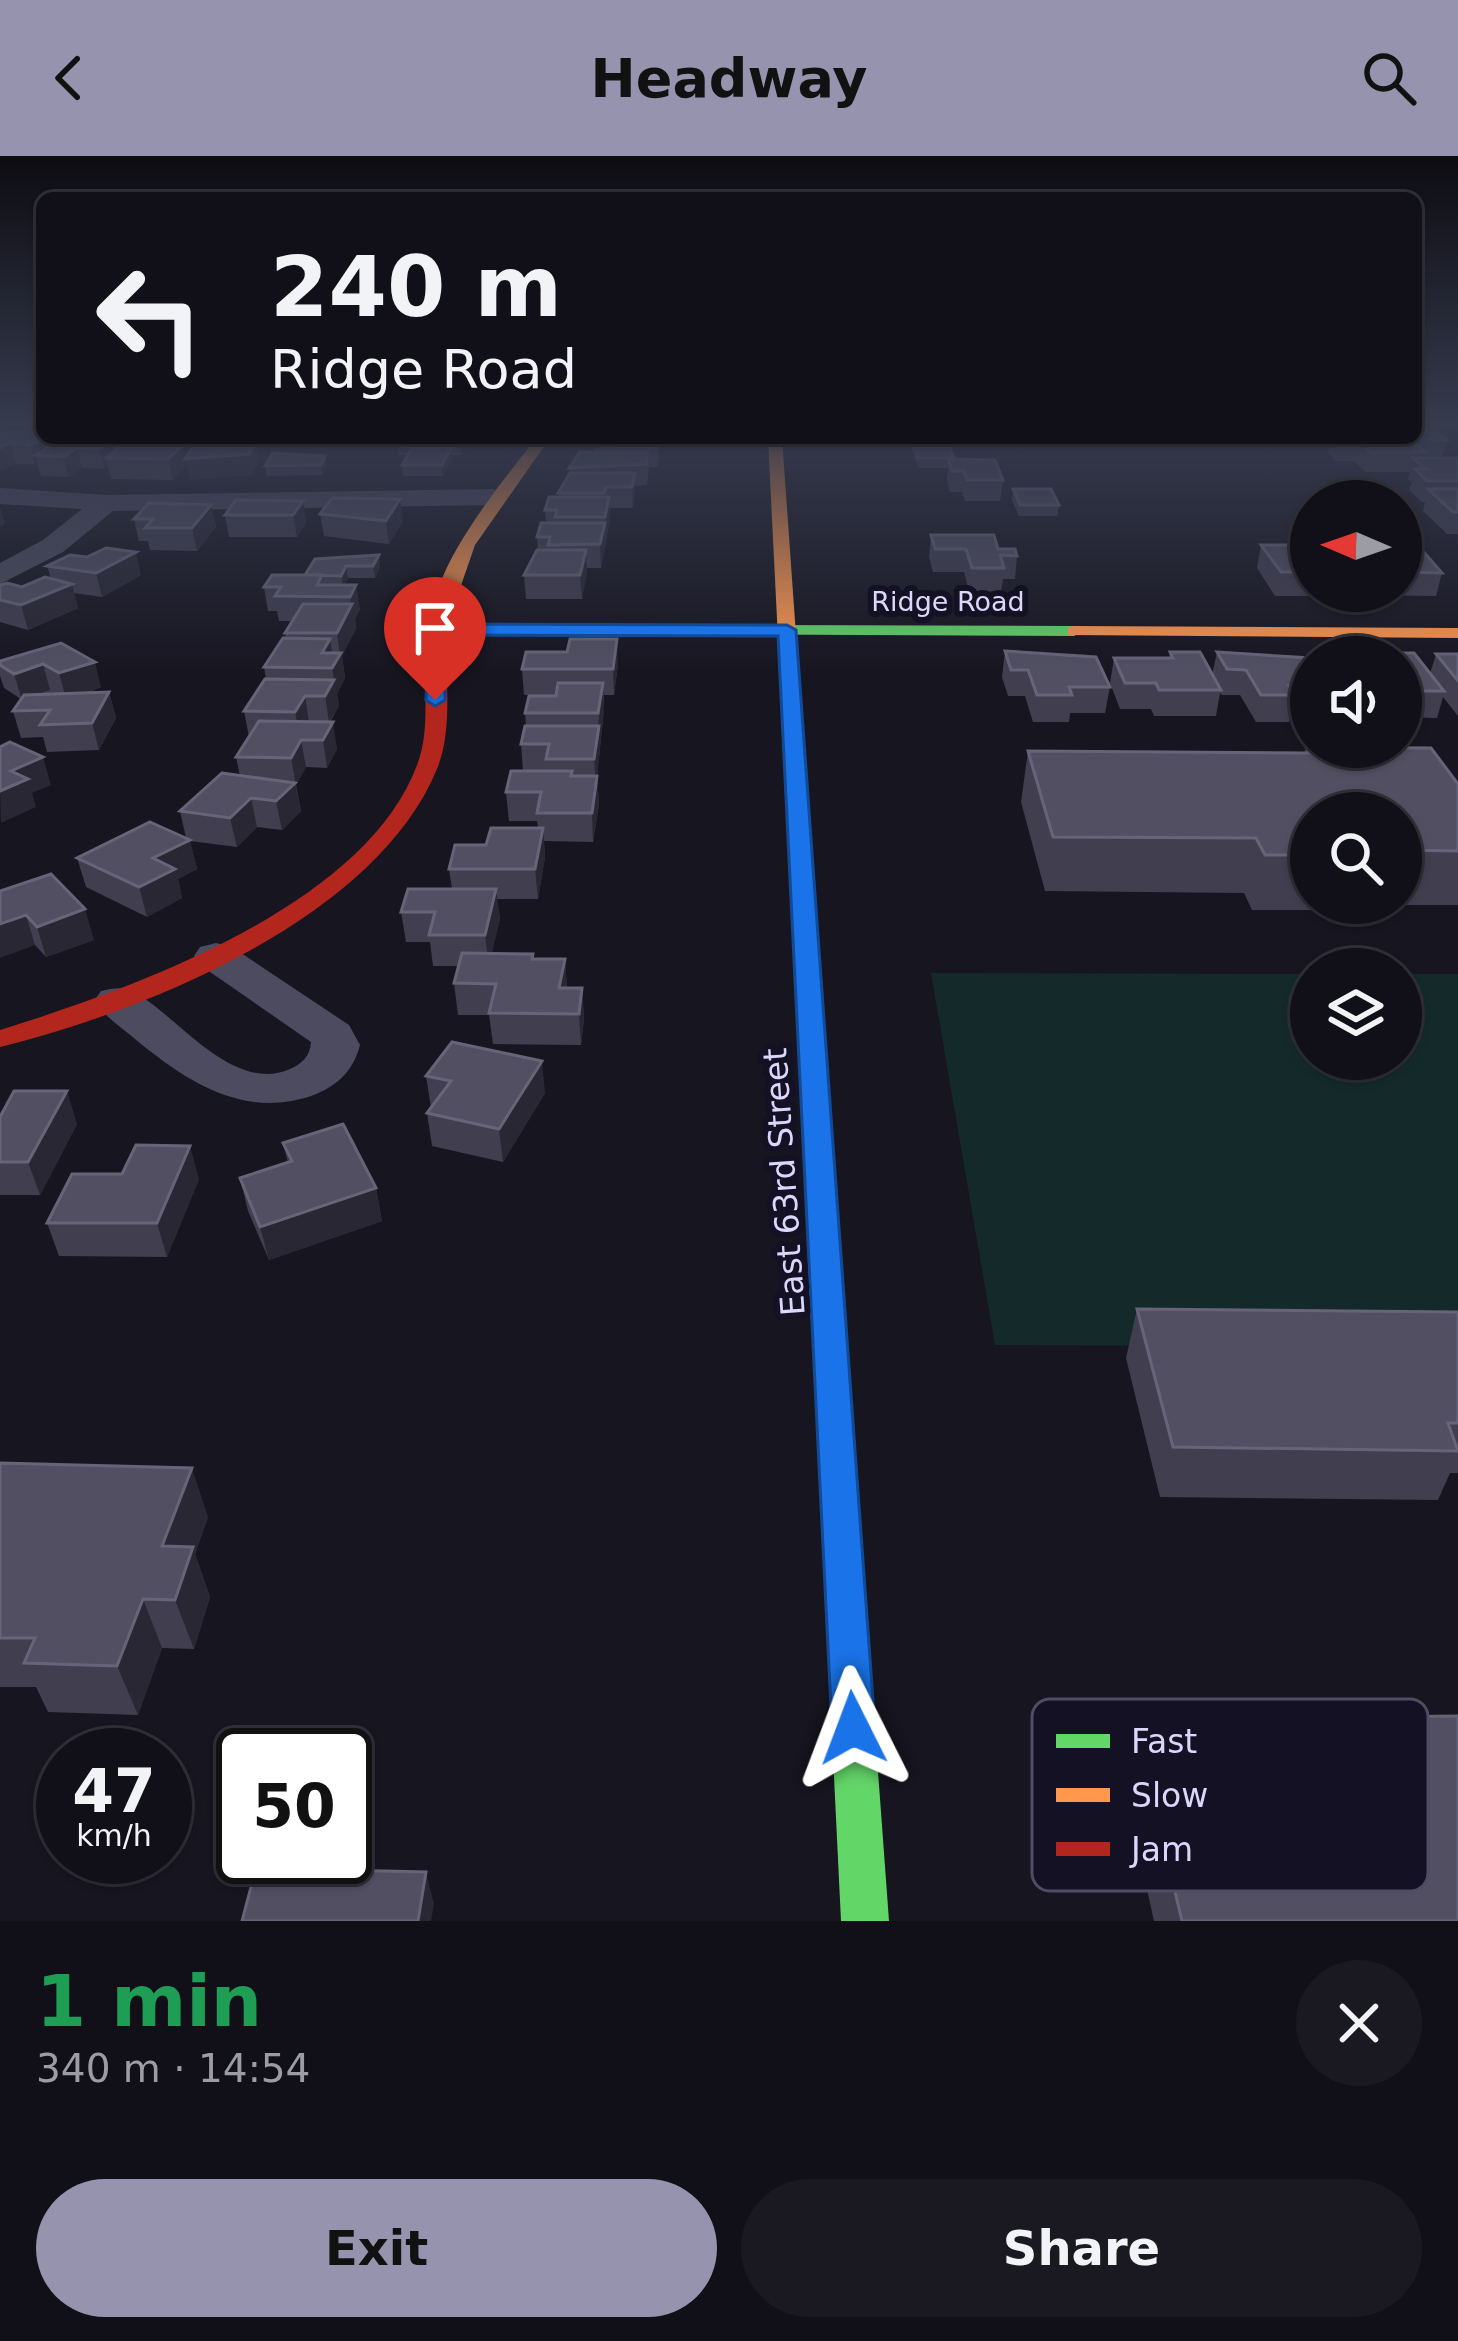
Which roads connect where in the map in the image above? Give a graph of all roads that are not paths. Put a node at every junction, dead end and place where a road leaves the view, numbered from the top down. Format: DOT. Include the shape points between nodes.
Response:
graph roads {
  1 [pos="98,508"];
  2 [pos="487,508"];
  3 [pos="779,508"];
  4 [pos="0,574"];
  5 [pos="437,629"];
  6 [pos="787,630"];
  7 [pos="1458,633"];
  8 [pos="216,956"];
  9 [pos="117,1000"];
  10 [pos="0,1039"];
  11 [pos="865,1921"];
  1 -- 4 [label="street" via="53,546"];
  2 -- 5 [label="street"];
  3 -- 6 [label="street, East 63rd Street"];
  5 -- 6 [label="street, Ridge Road"];
  5 -- 8 [label="street" via="432,753 413,798 361,860"];
  6 -- 7 [label="street, Ridge Road"];
  6 -- 11 [label="street, East 63rd Street"];
  8 -- 9 [label="street"];
  8 -- 9 [label="street" via="332,1035 326,1068 296,1086 239,1087"];
  9 -- 10 [label="street"];
}
